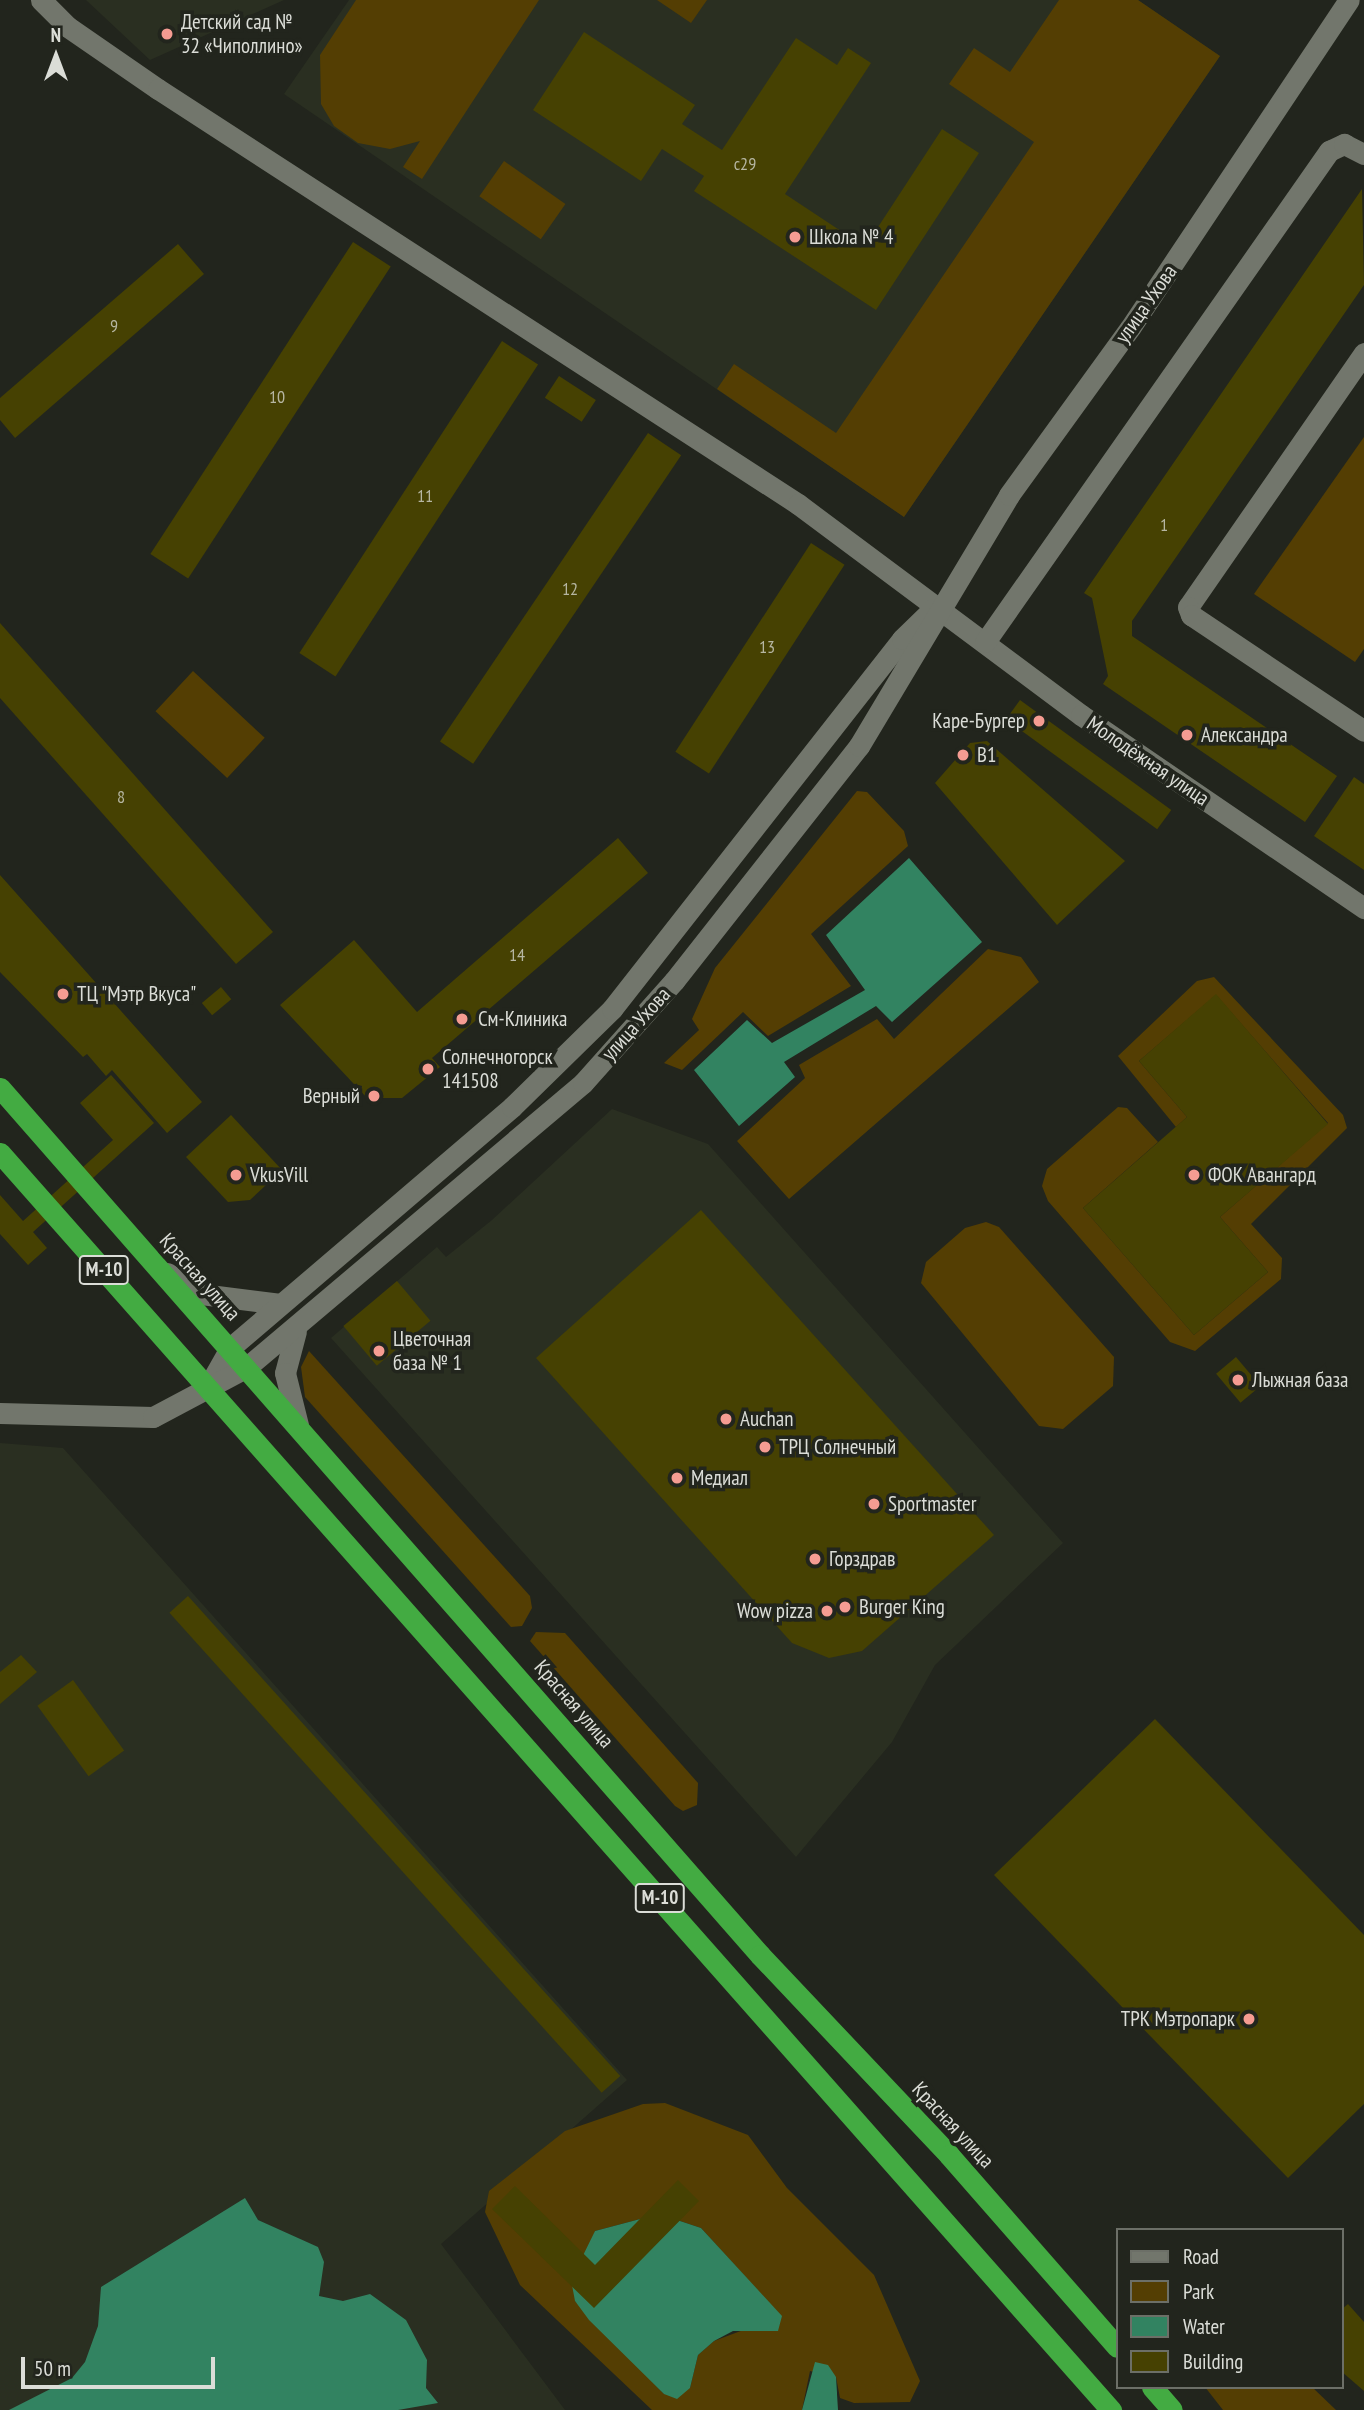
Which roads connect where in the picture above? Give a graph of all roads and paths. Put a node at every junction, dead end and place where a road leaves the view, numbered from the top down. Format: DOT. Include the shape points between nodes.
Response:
graph roads {
  1 [pos="41,0"];
  2 [pos="1349,0"];
  3 [pos="1364,154"];
  4 [pos="1364,353"];
  5 [pos="938,605"];
  6 [pos="985,642"];
  7 [pos="1364,731"];
  8 [pos="1364,908"];
  9 [pos="0,1088"];
  10 [pos="0,1153"];
  11 [pos="156,1264"];
  12 [pos="280,1304"];
  13 [pos="296,1331"];
  14 [pos="230,1348"];
  15 [pos="247,1367"];
  16 [pos="208,1387"];
  17 [pos="0,1413"];
  18 [pos="298,1425"];
  19 [pos="1116,2346"];
  20 [pos="1154,2389"];
  21 [pos="1111,2410"];
  22 [pos="1172,2410"];
  1 -- 5 [label="street, Молодёжная улица" via="88,42 634,393"];
  2 -- 5 [label="street, улица Ухова"];
  3 -- 6 [label="street" via="1344,144 1329,151"];
  4 -- 7 [label="street" via="1188,607 1191,615"];
  5 -- 6 [label="street, Молодёжная улица"];
  5 -- 12 [label="street, улица Ухова" via="902,639 612,1009 512,1107"];
  5 -- 13 [label="street, улица Ухова" via="920,650 859,746 674,981 583,1083"];
  6 -- 8 [label="street, Молодёжная улица" via="1081,716"];
  9 -- 11 [label="highway, Красная улица / М-10"];
  10 -- 16 [label="highway, М-10"];
  11 -- 12 [label="street" via="201,1294"];
  11 -- 14 [label="highway, Красная улица / М-10"];
  12 -- 14 [label="street, улица Ухова"];
  13 -- 15 [label="street, улица Ухова"];
  13 -- 18 [label="street" via="285,1373"];
  14 -- 15 [label="highway, Красная улица / М-10"];
  14 -- 16 [label="street, улица Ухова"];
  15 -- 16 [label="street, улица Ухова"];
  15 -- 18 [label="highway, Красная улица / М-10"];
  16 -- 17 [label="street, улица Ухова" via="153,1417"];
  16 -- 21 [label="highway, М-10"];
  18 -- 19 [label="highway, Красная улица / М-10" via="760,1955 949,2155"];
  20 -- 22 [label="highway"];
}
